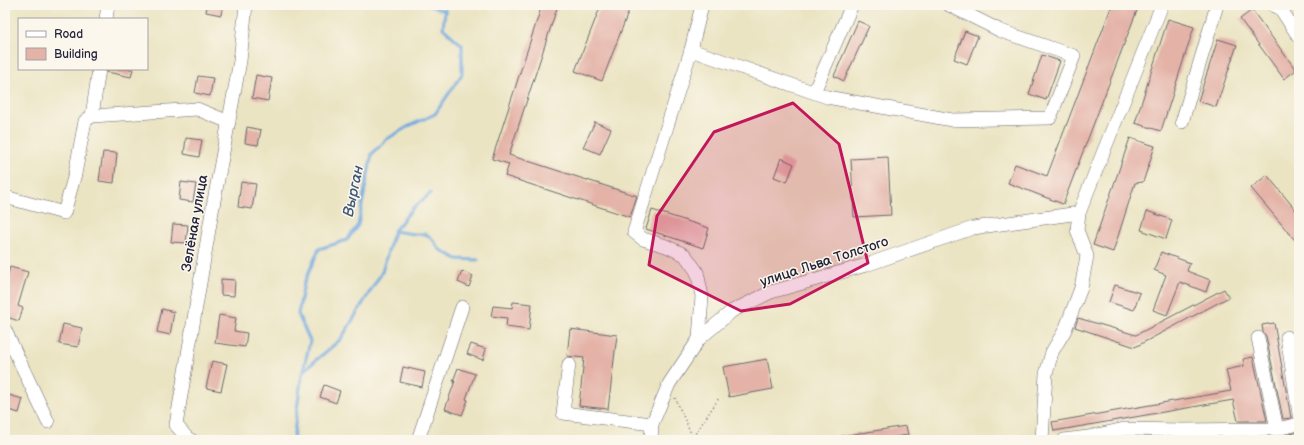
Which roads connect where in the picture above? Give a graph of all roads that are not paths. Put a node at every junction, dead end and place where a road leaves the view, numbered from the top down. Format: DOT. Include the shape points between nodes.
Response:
graph roads {
  1 [pos="108,5"];
  2 [pos="246,5"];
  3 [pos="702,5"];
  4 [pos="852,5"];
  5 [pos="949,5"];
  6 [pos="1162,5"];
  7 [pos="1217,5"];
  8 [pos="1273,5"];
  9 [pos="106,18"];
  10 [pos="1299,37"];
  11 [pos="691,50"];
  12 [pos="99,70"];
  13 [pos="814,92"];
  14 [pos="92,116"];
  15 [pos="229,122"];
  16 [pos="1182,122"];
  17 [pos="5,197"];
  18 [pos="1079,213"];
  19 [pos="462,307"];
  20 [pos="5,330"];
  21 [pos="1287,337"];
  22 [pos="1258,338"];
  23 [pos="699,339"];
  24 [pos="569,364"];
  25 [pos="1299,414"];
  26 [pos="48,422"];
  27 [pos="652,424"];
  28 [pos="1299,424"];
  29 [pos="1277,429"];
  30 [pos="1181,435"];
  31 [pos="1081,439"];
  32 [pos="191,440"];
  33 [pos="418,440"];
  34 [pos="651,440"];
  35 [pos="1042,440"];
  36 [pos="1064,440"];
  1 -- 9 [label="street"];
  2 -- 15 [label="street, Зелёная улица" via="240,61"];
  3 -- 11 [label="street"];
  4 -- 13 [label="street"];
  5 -- 13 [label="street" via="1002,31 1074,56 1050,118 952,120 827,97"];
  6 -- 18 [label="street"];
  7 -- 16 [label="street"];
  8 -- 10 [label="street" via="1280,8"];
  11 -- 13 [label="street"];
  11 -- 23 [label="street" via="634,232 643,239 685,255 697,272 702,296"];
  12 -- 14 [label="street"];
  14 -- 15 [label="street" via="197,109"];
  14 -- 17 [label="street" via="85,121 75,174 64,212"];
  15 -- 32 [label="street, Зелёная улица" via="176,425"];
  18 -- 23 [label="street, улица Льва Толстого" via="973,228 866,265 771,292 732,311"];
  18 -- 35 [label="street" via="1076,230 1087,256 1081,288 1065,330 1052,352 1046,374"];
  19 -- 33 [label="street"];
  20 -- 26 [label="street"];
  21 -- 25 [label="street"];
  22 -- 29 [label="street"];
  23 -- 27 [label="street, улица Льва Толстого" via="669,384"];
  24 -- 27 [label="street" via="563,413"];
  27 -- 34 [label="street, улица Льва Толстого"];
  28 -- 29 [label="street"];
  29 -- 30 [label="street"];
  30 -- 31 [label="street" via="1124,429"];
  31 -- 36 [label="street"];
}
